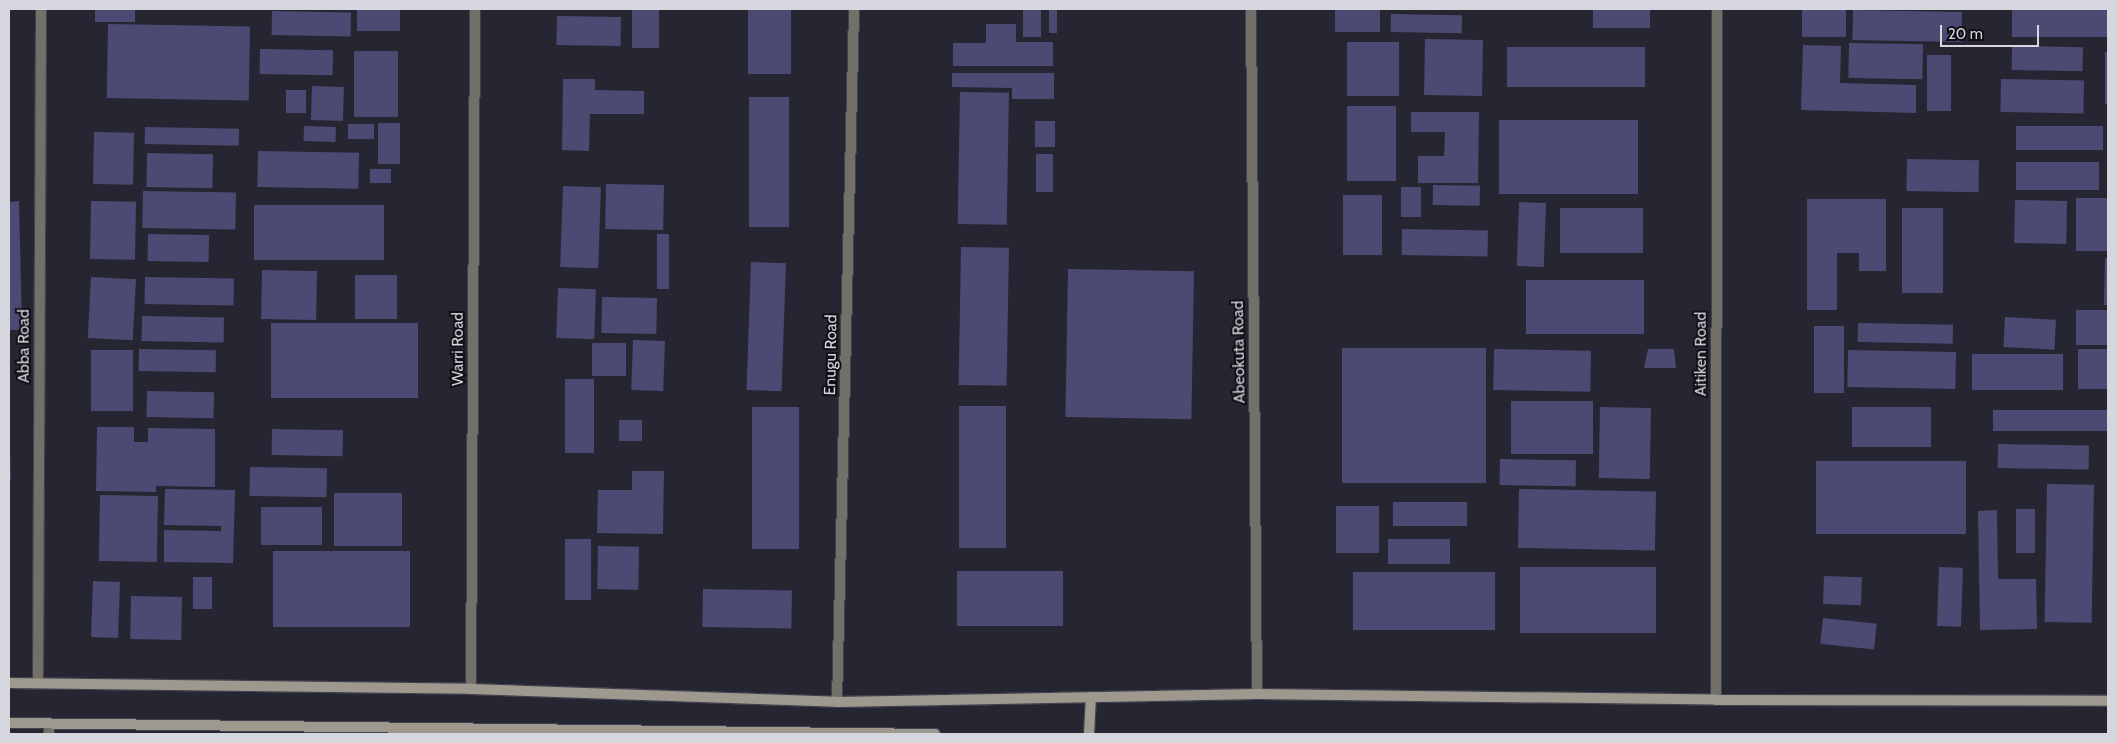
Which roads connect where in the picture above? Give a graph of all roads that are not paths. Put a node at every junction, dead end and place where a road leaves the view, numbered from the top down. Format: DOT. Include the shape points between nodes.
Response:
graph roads {
  1 [pos="41,9"];
  2 [pos="475,9"];
  3 [pos="854,9"];
  4 [pos="1250,9"];
  5 [pos="1717,9"];
  6 [pos="9,683"];
  7 [pos="38,683"];
  8 [pos="471,689"];
  9 [pos="1257,694"];
  10 [pos="1090,697"];
  11 [pos="1716,700"];
  12 [pos="2108,701"];
  13 [pos="837,702"];
  14 [pos="9,723"];
  15 [pos="49,723"];
  16 [pos="834,733"];
  17 [pos="49,734"];
  18 [pos="935,734"];
  19 [pos="1088,734"];
  1 -- 7 [label="street, Abba Road"];
  2 -- 8 [label="street, Warri Road"];
  3 -- 13 [label="street, Enugu Road"];
  4 -- 9 [label="street, Abeokuta Road"];
  5 -- 11 [label="street, Aitiken Road"];
  6 -- 7 [label="main road"];
  7 -- 8 [label="main road"];
  8 -- 13 [label="main road"];
  9 -- 10 [label="main road"];
  9 -- 11 [label="main road"];
  10 -- 13 [label="main road"];
  10 -- 19 [label="main road"];
  11 -- 12 [label="main road"];
  14 -- 15 [label="main road"];
  15 -- 16 [label="main road"];
  15 -- 17 [label="street"];
  16 -- 18 [label="main road"];
}
